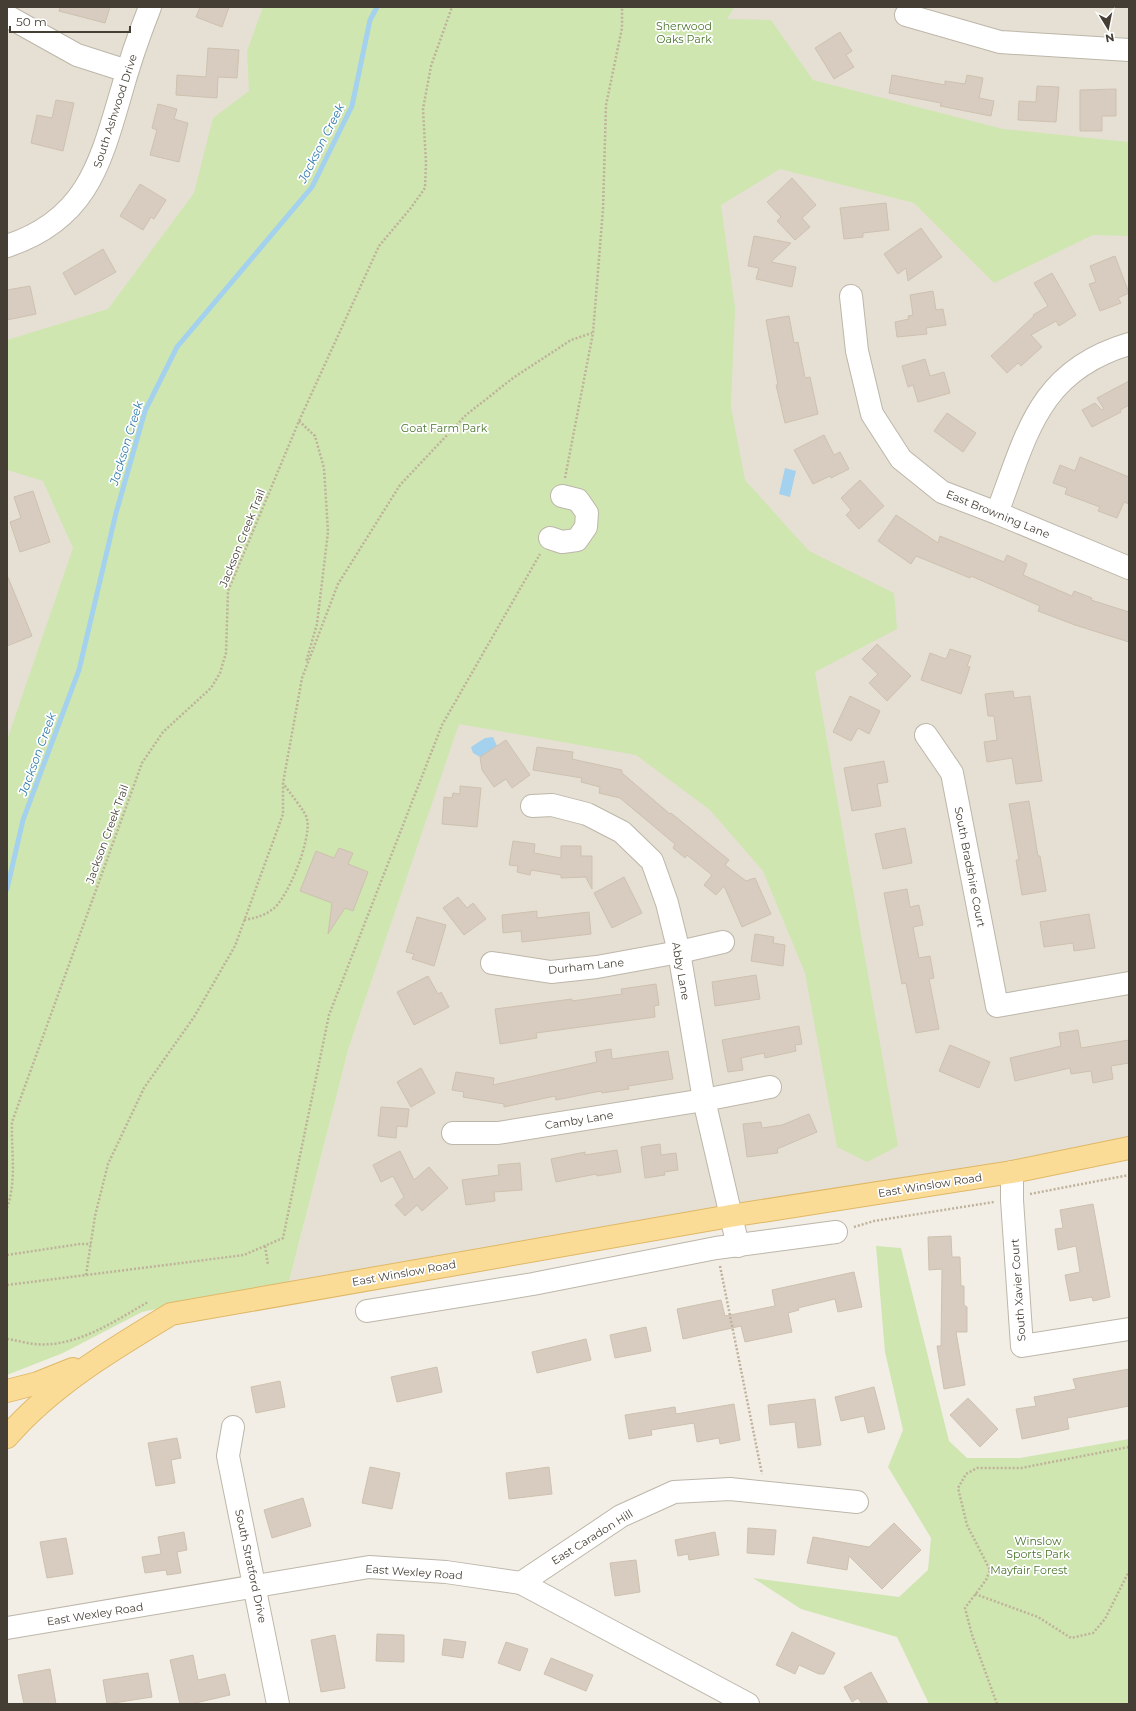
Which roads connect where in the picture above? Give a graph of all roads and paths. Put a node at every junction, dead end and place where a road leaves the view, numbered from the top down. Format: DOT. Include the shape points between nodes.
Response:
graph roads {
  1 [pos="150,7"];
  2 [pos="452,7"];
  3 [pos="622,7"];
  4 [pos="906,14"];
  5 [pos="7,16"];
  6 [pos="1129,50"];
  7 [pos="127,71"];
  8 [pos="7,246"];
  9 [pos="851,296"];
  10 [pos="593,333"];
  11 [pos="1129,344"];
  12 [pos="299,421"];
  13 [pos="562,496"];
  14 [pos="997,513"];
  15 [pos="550,538"];
  16 [pos="1129,568"];
  17 [pos="302,678"];
  18 [pos="926,735"];
  19 [pos="283,783"];
  20 [pos="532,806"];
  21 [pos="244,920"];
  22 [pos="723,942"];
  23 [pos="679,952"];
  24 [pos="492,963"];
  25 [pos="1129,983"];
  26 [pos="770,1087"];
  27 [pos="704,1100"];
  28 [pos="453,1134"];
  29 [pos="1129,1148"];
  30 [pos="1012,1172"];
  31 [pos="1129,1176"];
  32 [pos="1012,1200"];
  33 [pos="7,1208"];
  34 [pos="730,1216"];
  35 [pos="836,1232"];
  36 [pos="91,1244"];
  37 [pos="265,1246"];
  38 [pos="738,1246"];
  39 [pos="716,1248"];
  40 [pos="7,1255"];
  41 [pos="268,1265"];
  42 [pos="86,1275"];
  43 [pos="7,1285"];
  44 [pos="148,1302"];
  45 [pos="367,1311"];
  46 [pos="1129,1329"];
  47 [pos="7,1339"];
  48 [pos="91,1363"];
  49 [pos="7,1391"];
  50 [pos="233,1427"];
  51 [pos="7,1437"];
  52 [pos="1129,1447"];
  53 [pos="766,1493"];
  54 [pos="857,1502"];
  55 [pos="1129,1571"];
  56 [pos="521,1583"];
  57 [pos="256,1587"];
  58 [pos="975,1594"];
  59 [pos="7,1628"];
  60 [pos="278,1704"];
  61 [pos="748,1704"];
  62 [pos="997,1704"];
  1 -- 7 [label="street, South Ashwood Drive"];
  2 -- 12 [label="path, Jackson Creek Trail" via="431,66 422,109 426,163 424,188 379,246"];
  3 -- 10 [label="path" via="622,28 606,105 603,209"];
  4 -- 6 [label="street" via="1000,42"];
  5 -- 7 [label="street" via="77,54"];
  7 -- 8 [label="street, South Ashwood Drive" via="101,157 83,192 76,202 55,220 31,236"];
  9 -- 14 [label="street, East Browning Lane" via="857,351 872,414 901,459 942,492"];
  10 -- 13 [label="path"];
  10 -- 17 [label="path" via="571,340 513,378 466,415 400,485 338,584"];
  11 -- 14 [label="street" via="1108,350 1087,361 1069,374 1041,405 1031,422"];
  12 -- 17 [label="path" via="315,436 324,468 328,532 317,624"];
  12 -- 33 [label="path, Jackson Creek Trail" via="228,591 226,653 220,673 211,688 163,732 142,763 12,1122 14,1161"];
  13 -- 15 [label="street" via="578,500 587,513 586,527 577,540 562,542"];
  14 -- 16 [label="street, East Browning Lane"];
  15 -- 37 [label="path" via="442,725 329,1015 283,1238"];
  17 -- 19 [label="path"];
  18 -- 25 [label="street, South Bradshire Court" via="952,773 997,1006"];
  19 -- 21 [label="path" via="283,814"];
  19 -- 21 [label="path" via="307,819 306,842 286,895 274,909 258,918"];
  20 -- 23 [label="street, Abby Lane" via="552,805 587,814 622,832 652,861 668,903"];
  21 -- 36 [label="path" via="235,946 194,1017 144,1088 108,1164"];
  22 -- 23 [label="street, Durham Lane"];
  23 -- 24 [label="street, Durham Lane" via="551,972"];
  23 -- 27 [label="street, Abby Lane"];
  26 -- 27 [label="street, Camby Lane"];
  27 -- 28 [label="street, Camby Lane" via="498,1133"];
  27 -- 34 [label="street, Abby Lane"];
  29 -- 30 [label="main road, East Winslow Road"];
  30 -- 32 [label="street, South Xavier Court"];
  30 -- 34 [label="main road, East Winslow Road"];
  31 -- 32 [label="path" via="1025,1195"];
  32 -- 35 [label="path" via="874,1221"];
  32 -- 46 [label="street, South Xavier Court" via="1022,1346"];
  34 -- 38 [label="street"];
  34 -- 48 [label="main road, East Winslow Road" via="171,1314"];
  35 -- 38 [label="street"];
  36 -- 40 [label="path"];
  36 -- 42 [label="path"];
  37 -- 41 [label="path"];
  37 -- 42 [label="path" via="244,1255"];
  38 -- 39 [label="street"];
  39 -- 45 [label="street" via="533,1284"];
  39 -- 53 [label="path"];
  42 -- 43 [label="path"];
  44 -- 47 [label="path" via="96,1332 69,1341 36,1344"];
  48 -- 49 [label="main road, East Winslow Road" via="38,1383"];
  48 -- 51 [label="main road, East Winslow Road" via="48,1398"];
  50 -- 57 [label="street, South Stratford Drive" via="228,1456"];
  52 -- 58 [label="path" via="1021,1468 977,1468 966,1474 958,1488 967,1525 990,1570"];
  53 -- 54 [label="street, East Caradon Hill"];
  53 -- 56 [label="street, East Caradon Hill" via="730,1489 674,1492 621,1516"];
  55 -- 58 [label="path" via="1105,1619 1093,1633 1071,1638 1038,1617"];
  56 -- 57 [label="street, East Wexley Road" via="446,1572 369,1567"];
  56 -- 61 [label="street, East Wexley Road"];
  57 -- 59 [label="street, East Wexley Road"];
  57 -- 60 [label="street, South Stratford Drive"];
  58 -- 62 [label="path" via="965,1608"];
}
